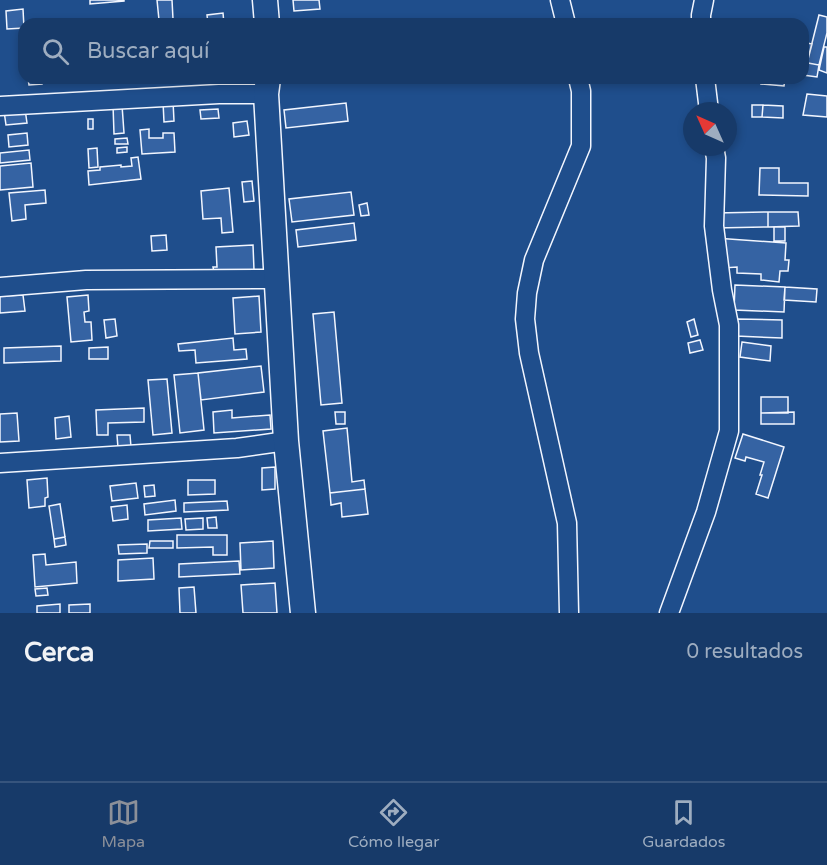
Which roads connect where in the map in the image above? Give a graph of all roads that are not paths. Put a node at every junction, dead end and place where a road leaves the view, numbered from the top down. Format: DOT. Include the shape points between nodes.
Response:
graph roads {
  1 [pos="265,0"];
  2 [pos="560,0"];
  3 [pos="704,0"];
  4 [pos="266,18"];
  5 [pos="564,18"];
  6 [pos="700,18"];
  7 [pos="579,84"];
  8 [pos="706,84"];
  9 [pos="267,86"];
  10 [pos="708,102"];
  11 [pos="0,106"];
  12 [pos="716,156"];
  13 [pos="276,279"];
  14 [pos="0,287"];
  15 [pos="286,441"];
  16 [pos="0,463"];
  17 [pos="303,613"];
  18 [pos="569,613"];
  19 [pos="669,613"];
  1 -- 4 [label="street"];
  2 -- 5 [label="street"];
  3 -- 6 [label="street"];
  7 -- 18 [label="street" via="581,146 534,260 525,319 567,523"];
  8 -- 10 [label="street"];
  9 -- 11 [label="street" via="219,93"];
  9 -- 13 [label="street"];
  12 -- 19 [label="street" via="714,226 729,324 729,431 706,512"];
  13 -- 14 [label="street" via="86,280"];
  13 -- 15 [label="street"];
  15 -- 16 [label="street" via="237,448"];
  15 -- 17 [label="street"];
}
